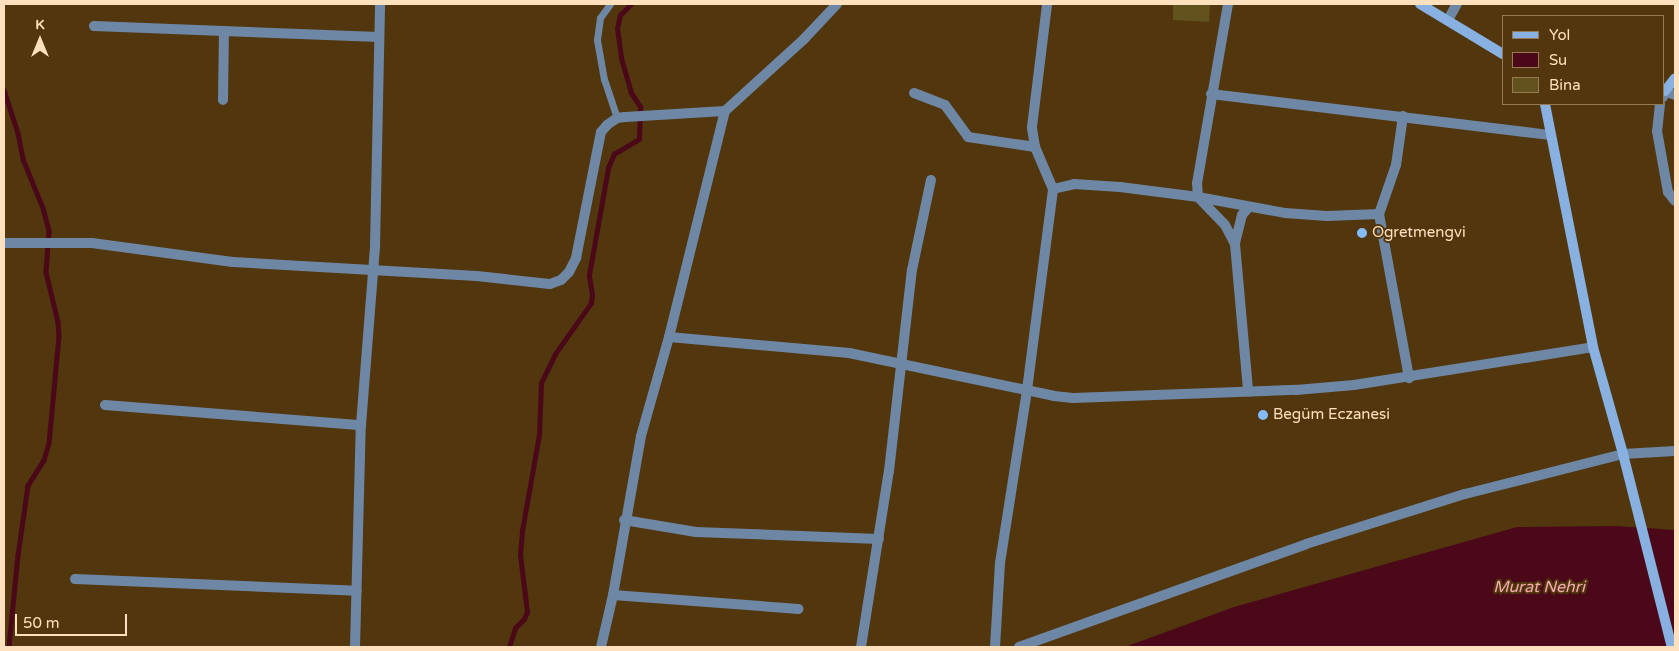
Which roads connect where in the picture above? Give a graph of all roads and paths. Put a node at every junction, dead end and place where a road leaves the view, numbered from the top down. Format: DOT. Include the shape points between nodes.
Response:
graph roads {
  1 [pos="380,4"];
  2 [pos="610,4"];
  3 [pos="838,4"];
  4 [pos="1047,4"];
  5 [pos="1228,4"];
  6 [pos="1420,4"];
  7 [pos="1457,4"];
  8 [pos="1448,20"];
  9 [pos="94,26"];
  10 [pos="224,31"];
  11 [pos="379,37"];
  12 [pos="1502,53"];
  13 [pos="1675,78"];
  14 [pos="914,93"];
  15 [pos="1667,93"];
  16 [pos="1211,94"];
  17 [pos="223,100"];
  18 [pos="1545,105"];
  19 [pos="1660,105"];
  20 [pos="725,112"];
  21 [pos="1403,116"];
  22 [pos="621,117"];
  23 [pos="1549,135"];
  24 [pos="1035,146"];
  25 [pos="931,180"];
  26 [pos="1053,189"];
  27 [pos="1198,197"];
  28 [pos="1675,201"];
  29 [pos="1248,208"];
  30 [pos="1379,214"];
  31 [pos="4,243"];
  32 [pos="1235,244"];
  33 [pos="372,271"];
  34 [pos="669,336"];
  35 [pos="1593,347"];
  36 [pos="902,363"];
  37 [pos="1409,378"];
  38 [pos="1027,390"];
  39 [pos="1248,391"];
  40 [pos="105,405"];
  41 [pos="361,425"];
  42 [pos="1675,451"];
  43 [pos="1623,454"];
  44 [pos="624,520"];
  45 [pos="879,539"];
  46 [pos="75,579"];
  47 [pos="357,591"];
  48 [pos="613,595"];
  49 [pos="798,609"];
  50 [pos="356,647"];
  51 [pos="601,647"];
  52 [pos="861,647"];
  53 [pos="995,647"];
  54 [pos="1019,647"];
  55 [pos="1672,647"];
  1 -- 11 [label="street"];
  2 -- 22 [label="lane" via="600,18 597,40 604,79"];
  3 -- 20 [label="street"];
  4 -- 24 [label="street" via="1032,127"];
  5 -- 16 [label="street"];
  6 -- 8 [label="main road"];
  7 -- 8 [label="street"];
  8 -- 12 [label="main road"];
  9 -- 10 [label="street"];
  10 -- 11 [label="street"];
  10 -- 17 [label="street"];
  11 -- 33 [label="street"];
  13 -- 15 [label="main road"];
  14 -- 24 [label="street" via="945,106 968,137"];
  16 -- 21 [label="street"];
  16 -- 27 [label="street" via="1198,167"];
  18 -- 23 [label="main road"];
  19 -- 28 [label="street" via="1657,131 1668,192"];
  20 -- 22 [label="street"];
  20 -- 34 [label="street"];
  21 -- 23 [label="street"];
  21 -- 30 [label="street" via="1394,172"];
  22 -- 33 [label="street" via="601,132 576,258 561,280 550,284 476,276"];
  23 -- 35 [label="main road"];
  24 -- 26 [label="street"];
  25 -- 36 [label="street" via="914,256"];
  26 -- 27 [label="street" via="1074,184"];
  26 -- 38 [label="street"];
  27 -- 29 [label="street"];
  27 -- 32 [label="street" via="1225,225"];
  29 -- 30 [label="street" via="1327,216"];
  29 -- 32 [label="street" via="1242,215"];
  30 -- 37 [label="street"];
  31 -- 33 [label="street" via="114,245 233,262"];
  32 -- 39 [label="street"];
  33 -- 41 [label="street"];
  34 -- 36 [label="street" via="849,353"];
  34 -- 44 [label="street" via="641,436"];
  35 -- 37 [label="street"];
  35 -- 43 [label="main road"];
  36 -- 38 [label="street"];
  36 -- 45 [label="street"];
  37 -- 39 [label="street" via="1354,386"];
  38 -- 39 [label="street" via="1073,398"];
  38 -- 53 [label="street" via="1000,562"];
  40 -- 41 [label="street"];
  41 -- 47 [label="street"];
  42 -- 43 [label="street"];
  43 -- 54 [label="street" via="1465,494 1306,544"];
  43 -- 55 [label="main road"];
  44 -- 45 [label="street" via="696,532"];
  44 -- 48 [label="street"];
  45 -- 52 [label="street"];
  46 -- 47 [label="street"];
  47 -- 50 [label="street"];
  48 -- 49 [label="street"];
  48 -- 51 [label="street"];
}
